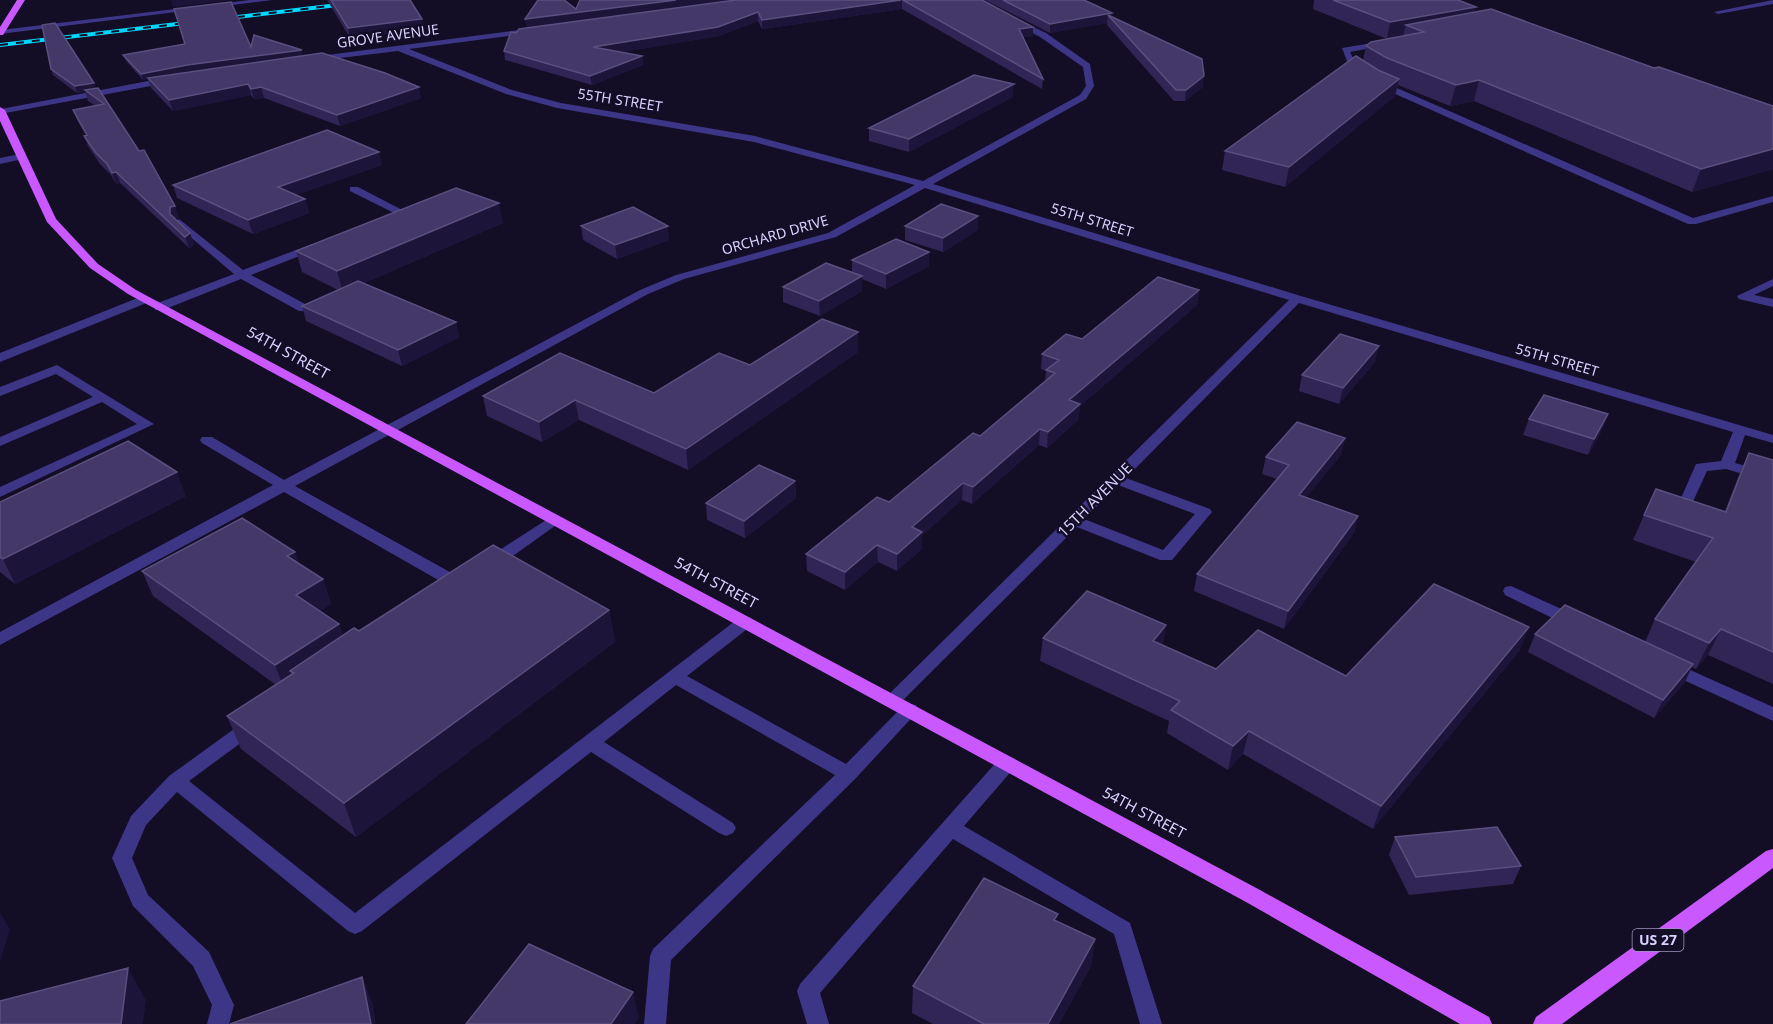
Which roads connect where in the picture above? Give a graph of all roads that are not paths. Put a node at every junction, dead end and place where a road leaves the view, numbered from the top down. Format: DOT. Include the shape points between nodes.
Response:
graph roads {
  1 [pos="21,0"];
  2 [pos="269,0"];
  3 [pos="1773,2"];
  4 [pos="1718,12"];
  5 [pos="1006,16"];
  6 [pos="548,28"];
  7 [pos="1,32"];
  8 [pos="1390,42"];
  9 [pos="399,48"];
  10 [pos="306,60"];
  11 [pos="178,78"];
  12 [pos="1,111"];
  13 [pos="20,157"];
  14 [pos="0,161"];
  15 [pos="927,185"];
  16 [pos="354,189"];
  17 [pos="1773,199"];
  18 [pos="382,221"];
  19 [pos="179,222"];
  20 [pos="328,242"];
  21 [pos="242,275"];
  22 [pos="1773,282"];
  23 [pos="1297,299"];
  24 [pos="152,303"];
  25 [pos="1773,303"];
  26 [pos="303,308"];
  27 [pos="0,358"];
  28 [pos="0,392"];
  29 [pos="103,397"];
  30 [pos="1741,429"];
  31 [pos="386,430"];
  32 [pos="1773,439"];
  33 [pos="207,440"];
  34 [pos="0,442"];
  35 [pos="1727,465"];
  36 [pos="1116,479"];
  37 [pos="1773,479"];
  38 [pos="283,485"];
  39 [pos="0,493"];
  40 [pos="1685,505"];
  41 [pos="554,520"];
  42 [pos="1074,520"];
  43 [pos="460,585"];
  44 [pos="1511,591"];
  45 [pos="441,598"];
  46 [pos="745,622"];
  47 [pos="1595,631"];
  48 [pos="0,639"];
  49 [pos="1658,661"];
  50 [pos="675,677"];
  51 [pos="892,701"];
  52 [pos="910,710"];
  53 [pos="268,714"];
  54 [pos="1773,715"];
  55 [pos="590,742"];
  56 [pos="1007,763"];
  57 [pos="848,774"];
  58 [pos="176,781"];
  59 [pos="726,828"];
  60 [pos="951,828"];
  61 [pos="1773,857"];
  62 [pos="218,1024"];
  63 [pos="655,1024"];
  64 [pos="818,1024"];
  65 [pos="1151,1024"];
  66 [pos="1481,1024"];
  67 [pos="1544,1024"];
  1 -- 7 [label="main road"];
  2 -- 7 [label="street"];
  3 -- 4 [label="street"];
  5 -- 15 [label="street, ORCHARD DRIVE" via="1043,35 1087,66 1090,86 1083,97"];
  6 -- 9 [label="street, GROVE AVENUE"];
  8 -- 17 [label="street" via="1345,50 1353,67 1378,83 1692,222"];
  9 -- 10 [label="street, GROVE AVENUE"];
  9 -- 15 [label="street, 55TH STREET" via="498,88 560,106 755,139"];
  11 -- 12 [label="street"];
  12 -- 13 [label="main road, 54TH STREET"];
  13 -- 14 [label="street"];
  13 -- 24 [label="main road, 54TH STREET" via="51,220 94,266"];
  15 -- 23 [label="street, 55TH STREET"];
  15 -- 31 [label="street, ORCHARD DRIVE" via="832,235 680,277 644,292"];
  16 -- 18 [label="street" via="403,213"];
  19 -- 21 [label="street"];
  20 -- 21 [label="street"];
  21 -- 24 [label="street"];
  21 -- 26 [label="street"];
  22 -- 25 [label="street" via="1743,296"];
  23 -- 30 [label="street, 55TH STREET"];
  23 -- 36 [label="street, 15TH AVENUE"];
  24 -- 27 [label="street"];
  24 -- 31 [label="main road, 54TH STREET"];
  28 -- 29 [label="street" via="57,369"];
  29 -- 34 [label="street"];
  29 -- 39 [label="street" via="147,424"];
  30 -- 32 [label="street, 55TH STREET"];
  30 -- 35 [label="street"];
  31 -- 38 [label="street, ORCHARD DRIVE"];
  31 -- 41 [label="main road, 54TH STREET"];
  33 -- 38 [label="street"];
  35 -- 37 [label="street"];
  35 -- 40 [label="street" via="1701,467"];
  36 -- 42 [label="street, 15TH AVENUE"];
  36 -- 42 [label="street" via="1205,512 1166,557"];
  38 -- 43 [label="street"];
  38 -- 48 [label="street, ORCHARD DRIVE"];
  41 -- 43 [label="street"];
  41 -- 46 [label="main road, 54TH STREET"];
  42 -- 51 [label="street, 15TH AVENUE"];
  43 -- 45 [label="street"];
  44 -- 47 [label="street"];
  46 -- 50 [label="street"];
  46 -- 51 [label="main road, 54TH STREET"];
  49 -- 54 [label="street"];
  50 -- 55 [label="street"];
  50 -- 57 [label="street"];
  51 -- 52 [label="main road, 54TH STREET"];
  52 -- 56 [label="main road, 54TH STREET"];
  52 -- 57 [label="street"];
  53 -- 58 [label="street"];
  55 -- 58 [label="street" via="355,925"];
  55 -- 59 [label="street"];
  56 -- 60 [label="street"];
  56 -- 66 [label="main road, 54TH STREET"];
  57 -- 63 [label="street" via="661,956"];
  58 -- 62 [label="street" via="138,821 122,858 140,900 201,959 223,1005"];
  60 -- 64 [label="street" via="808,991"];
  60 -- 65 [label="street" via="1123,929"];
  61 -- 67 [label="main road, US 27"];
}
